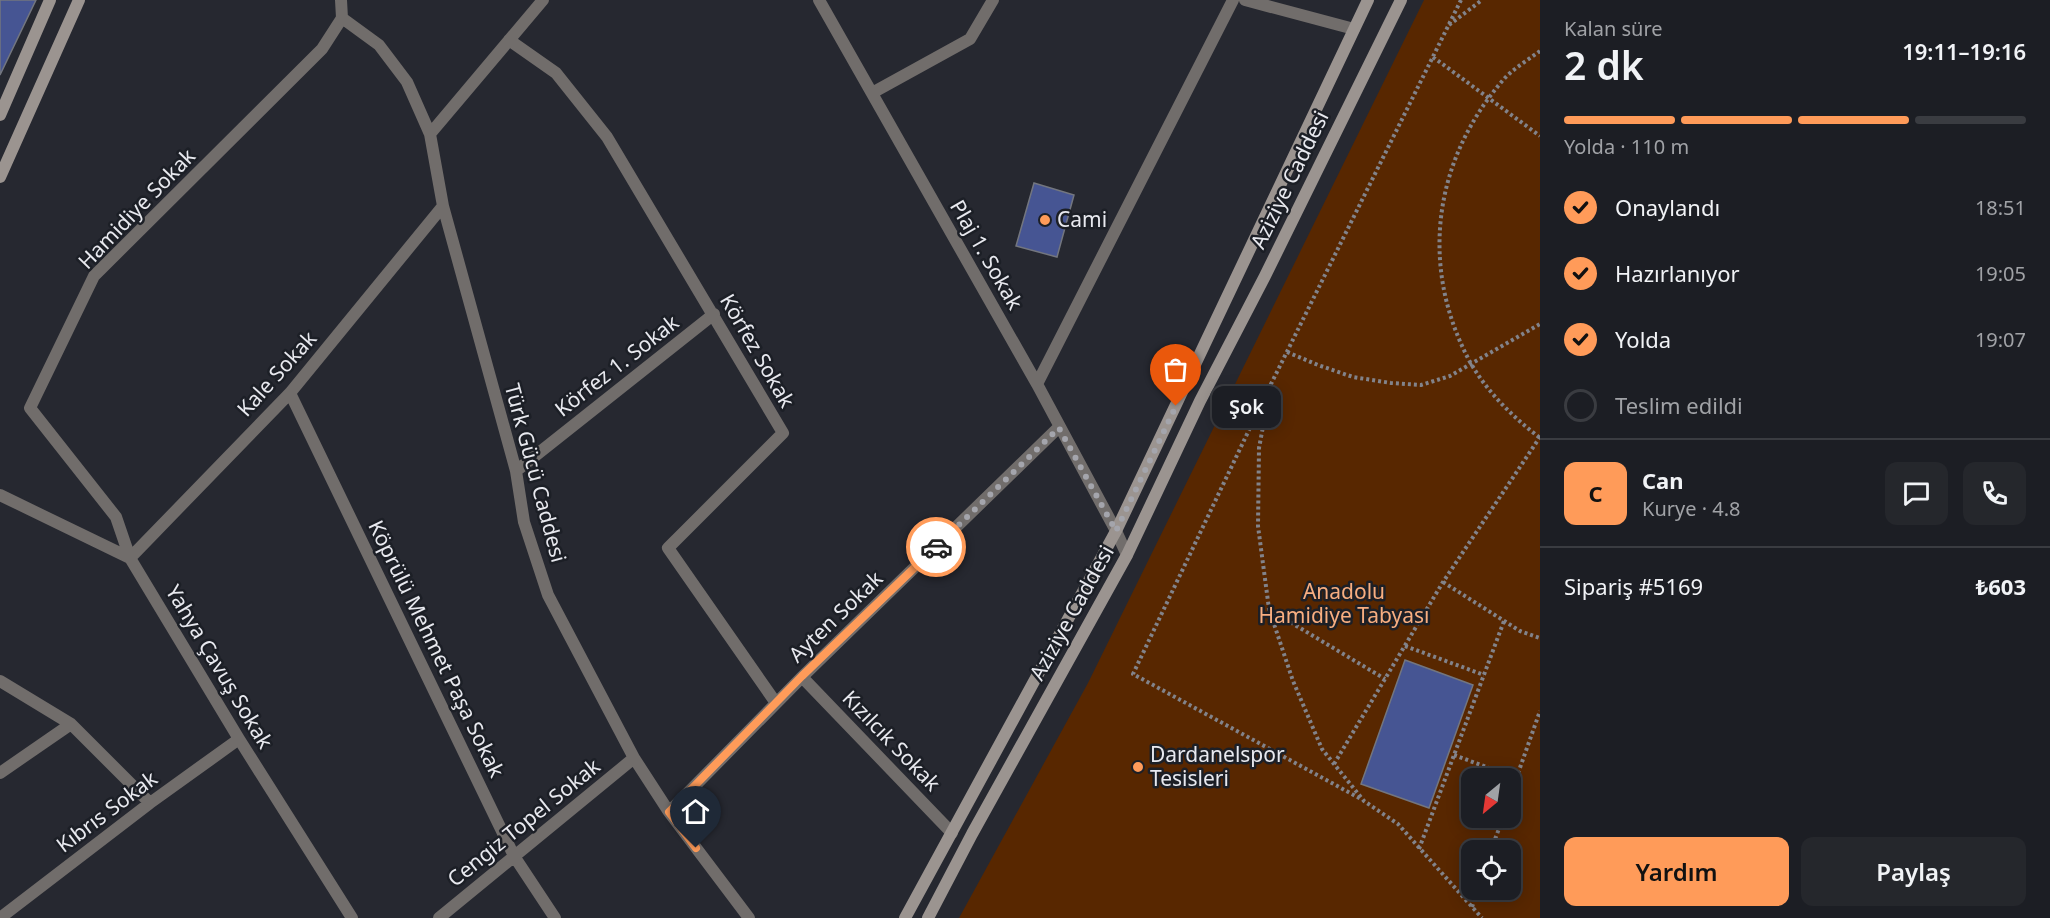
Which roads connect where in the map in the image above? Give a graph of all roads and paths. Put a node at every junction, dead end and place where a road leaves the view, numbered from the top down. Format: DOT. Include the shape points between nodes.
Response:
graph roads {
  1 [pos="51,0"];
  2 [pos="79,0"];
  3 [pos="341,0"];
  4 [pos="543,0"];
  5 [pos="819,0"];
  6 [pos="993,0"];
  7 [pos="1233,0"];
  8 [pos="1245,0"];
  9 [pos="1368,0"];
  10 [pos="1401,0"];
  11 [pos="1461,0"];
  12 [pos="1482,0"];
  13 [pos="342,18"];
  14 [pos="1448,26"];
  15 [pos="1354,29"];
  16 [pos="509,40"];
  17 [pos="1540,51"];
  18 [pos="1433,57"];
  19 [pos="872,93"];
  20 [pos="1490,98"];
  21 [pos="0,115"];
  22 [pos="430,134"];
  23 [pos="1540,136"];
  24 [pos="0,177"];
  25 [pos="443,207"];
  26 [pos="714,314"];
  27 [pos="1540,324"];
  28 [pos="1287,351"];
  29 [pos="1471,363"];
  30 [pos="1037,384"];
  31 [pos="1271,384"];
  32 [pos="290,393"];
  33 [pos="1059,428"];
  34 [pos="1540,438"];
  35 [pos="516,471"];
  36 [pos="0,495"];
  37 [pos="1116,531"];
  38 [pos="1127,555"];
  39 [pos="130,558"];
  40 [pos="1443,582"];
  41 [pos="1269,609"];
  42 [pos="1504,621"];
  43 [pos="1540,638"];
  44 [pos="1405,646"];
  45 [pos="1484,675"];
  46 [pos="802,676"];
  47 [pos="1385,679"];
  48 [pos="0,681"];
  49 [pos="776,703"];
  50 [pos="1540,711"];
  51 [pos="71,724"];
  52 [pos="239,739"];
  53 [pos="1454,755"];
  54 [pos="634,758"];
  55 [pos="1334,764"];
  56 [pos="1489,768"];
  57 [pos="1520,768"];
  58 [pos="0,773"];
  59 [pos="1364,801"];
  60 [pos="150,804"];
  61 [pos="669,812"];
  62 [pos="952,833"];
  63 [pos="1419,849"];
  64 [pos="514,856"];
  65 [pos="1474,900"];
  66 [pos="1472,907"];
  67 [pos="0,918"];
  68 [pos="352,918"];
  69 [pos="439,918"];
  70 [pos="555,918"];
  71 [pos="749,918"];
  72 [pos="905,918"];
  73 [pos="928,918"];
  74 [pos="1482,918"];
  1 -- 21 [label="street"];
  2 -- 24 [label="street"];
  3 -- 13 [label="street"];
  4 -- 16 [label="street"];
  5 -- 19 [label="street, Plaj 1. Sokak"];
  6 -- 19 [label="street" via="970,39"];
  7 -- 30 [label="street"];
  8 -- 15 [label="street"];
  9 -- 15 [label="street, Aziziye Caddesi"];
  10 -- 38 [label="street, Aziziye Caddesi"];
  11 -- 14 [label="path"];
  12 -- 14 [label="path"];
  13 -- 22 [label="street, Türk Gücü Caddesi" via="379,45 393,63 407,82"];
  13 -- 39 [label="street, Hamidiye Sokak" via="322,49 94,276 30,408 116,518"];
  14 -- 18 [label="path"];
  15 -- 37 [label="street, Aziziye Caddesi"];
  16 -- 22 [label="street"];
  16 -- 26 [label="street, Körfez Sokak" via="556,73 607,137"];
  17 -- 20 [label="path" via="1506,78"];
  18 -- 20 [label="path"];
  18 -- 28 [label="path"];
  19 -- 30 [label="street, Plaj 1. Sokak"];
  20 -- 23 [label="path"];
  20 -- 29 [label="path" via="1474,118 1452,164 1440,214 1439,265 1450,315"];
  22 -- 25 [label="street, Türk Gücü Caddesi"];
  25 -- 32 [label="street, Kale Sokak"];
  25 -- 35 [label="street, Türk Gücü Caddesi"];
  26 -- 35 [label="street, Körfez 1. Sokak"];
  26 -- 49 [label="street, Körfez Sokak" via="783,433 668,548"];
  27 -- 29 [label="path"];
  28 -- 29 [label="path" via="1353,377 1421,385 1450,376"];
  28 -- 31 [label="path"];
  29 -- 34 [label="path" via="1501,404"];
  30 -- 33 [label="street, Plaj 1. Sokak"];
  31 -- 41 [label="path" via="1259,448 1258,526"];
  31 -- 59 [label="path" via="1133,674"];
  32 -- 39 [label="street, Kale Sokak"];
  32 -- 64 [label="street, Köprülü Mehmet Paşa Sokak"];
  33 -- 37 [label="street, Plaj 1. Sokak"];
  33 -- 46 [label="street, Ayten Sokak"];
  34 -- 40 [label="path"];
  35 -- 54 [label="street, Türk Gücü Caddesi" via="524,522 548,595"];
  36 -- 39 [label="street"];
  37 -- 38 [label="street, Plaj 1. Sokak"];
  37 -- 62 [label="street, Aziziye Caddesi"];
  38 -- 73 [label="street, Aziziye Caddesi"];
  39 -- 52 [label="street, Yahya Çavuş Sokak"];
  40 -- 42 [label="path"];
  40 -- 44 [label="path"];
  41 -- 47 [label="path"];
  41 -- 55 [label="path" via="1297,690 1322,749"];
  42 -- 43 [label="path"];
  42 -- 45 [label="path"];
  44 -- 45 [label="path"];
  44 -- 47 [label="path"];
  45 -- 53 [label="path"];
  46 -- 49 [label="street, Ayten Sokak"];
  46 -- 62 [label="street, Kızılcık Sokak"];
  47 -- 55 [label="path"];
  48 -- 51 [label="street"];
  49 -- 61 [label="street, Ayten Sokak"];
  50 -- 57 [label="path"];
  51 -- 58 [label="street"];
  51 -- 60 [label="street"];
  52 -- 60 [label="street, Kıbrıs Sokak"];
  52 -- 68 [label="street, Yahya Çavuş Sokak"];
  53 -- 56 [label="path"];
  53 -- 63 [label="path"];
  54 -- 61 [label="street, Türk Gücü Caddesi"];
  54 -- 64 [label="street, Cengiz Topel Sokak"];
  55 -- 59 [label="path"];
  59 -- 63 [label="path" via="1398,824"];
  60 -- 67 [label="street, Kıbrıs Sokak"];
  61 -- 71 [label="street, Türk Gücü Caddesi"];
  62 -- 72 [label="street, Aziziye Caddesi"];
  63 -- 66 [label="path"];
  64 -- 69 [label="street, Cengiz Topel Sokak"];
  64 -- 70 [label="street, Köprülü Mehmet Paşa Sokak"];
  65 -- 66 [label="path"];
  66 -- 74 [label="path"];
}
